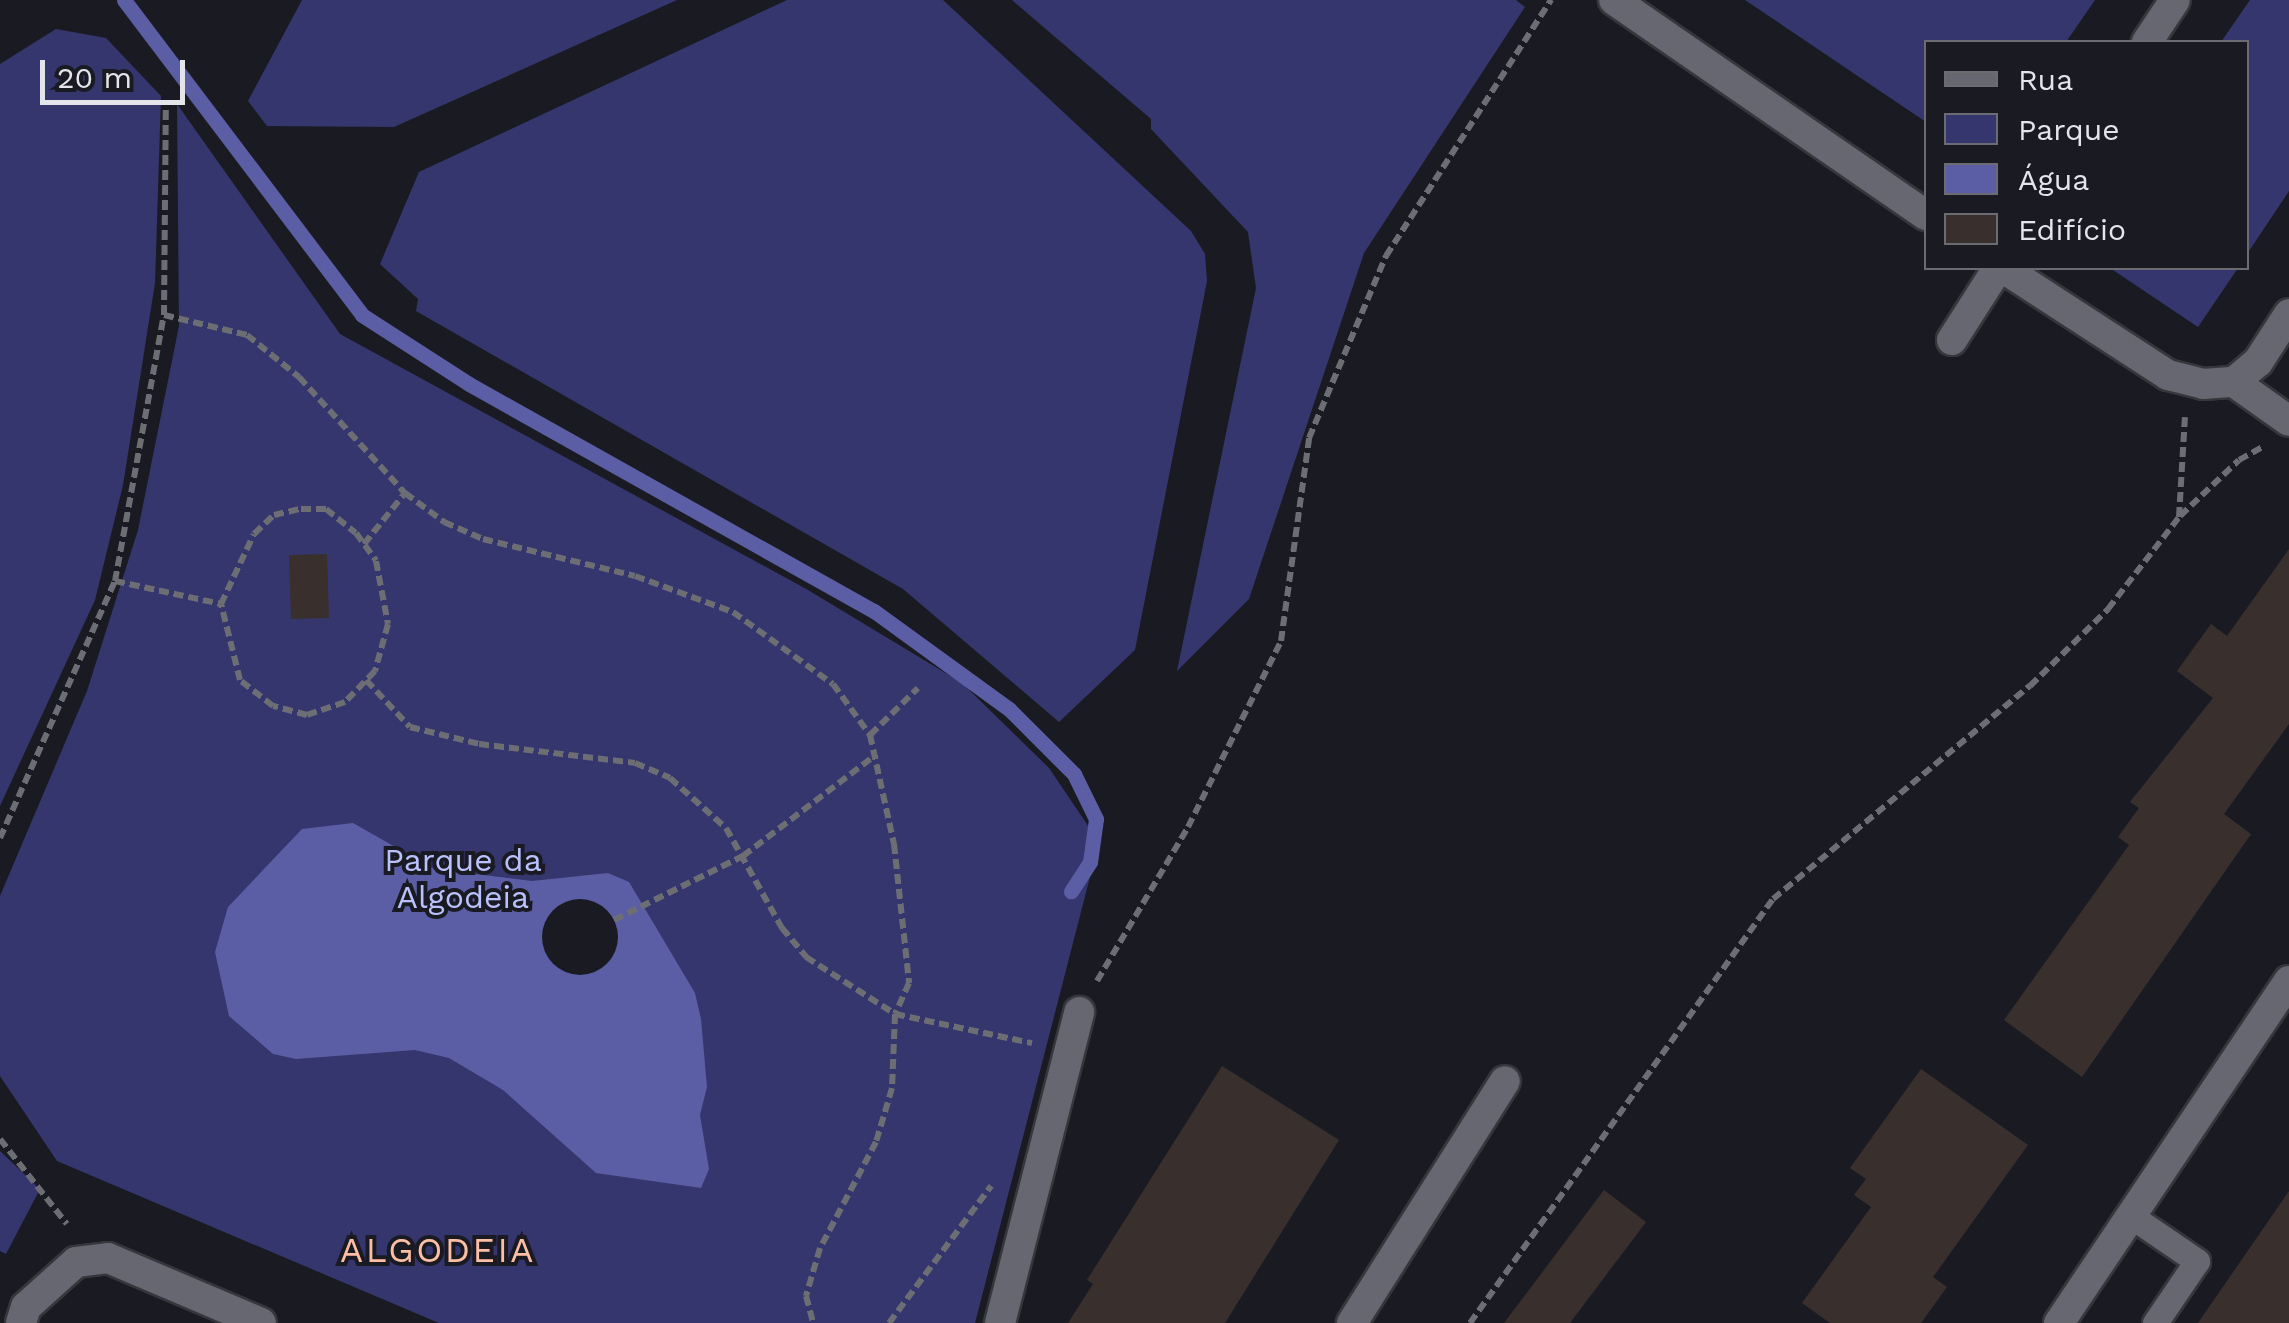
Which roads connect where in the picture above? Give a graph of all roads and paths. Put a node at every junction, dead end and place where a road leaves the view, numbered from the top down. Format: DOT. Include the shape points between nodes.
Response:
graph roads {
  1 [pos="1551,0"];
  2 [pos="1614,0"];
  3 [pos="2175,0"];
  4 [pos="2148,40"];
  5 [pos="166,105"];
  6 [pos="1924,214"];
  7 [pos="2000,270"];
  8 [pos="2004,270"];
  9 [pos="2289,314"];
  10 [pos="164,315"];
  11 [pos="1952,340"];
  12 [pos="2187,381"];
  13 [pos="2234,382"];
  14 [pos="2281,432"];
  15 [pos="405,493"];
  16 [pos="2180,517"];
  17 [pos="364,544"];
  18 [pos="114,581"];
  19 [pos="220,604"];
  20 [pos="366,680"];
  21 [pos="918,688"];
  22 [pos="870,735"];
  23 [pos="877,754"];
  24 [pos="0,838"];
  25 [pos="742,856"];
  26 [pos="614,920"];
  27 [pos="2289,981"];
  28 [pos="1079,1012"];
  29 [pos="895,1014"];
  30 [pos="1034,1062"];
  31 [pos="1505,1080"];
  32 [pos="0,1139"];
  33 [pos="995,1178"];
  34 [pos="2131,1216"];
  35 [pos="85,1261"];
  36 [pos="21,1323"];
  37 [pos="261,1323"];
  38 [pos="814,1323"];
  39 [pos="889,1323"];
  40 [pos="1000,1323"];
  41 [pos="1352,1323"];
  42 [pos="1470,1323"];
  43 [pos="2059,1323"];
  44 [pos="2155,1323"];
  1 -- 28 [label="path" via="1386,256 1309,438 1281,641 1188,827"];
  2 -- 6 [label="street"];
  3 -- 4 [label="street"];
  5 -- 10 [label="path"];
  7 -- 11 [label="street"];
  8 -- 12 [label="street"];
  9 -- 13 [label="street" via="2258,362"];
  10 -- 15 [label="path" via="247,334 299,377"];
  10 -- 18 [label="path"];
  12 -- 13 [label="street"];
  12 -- 16 [label="path"];
  13 -- 14 [label="street"];
  14 -- 16 [label="path" via="2239,460"];
  15 -- 17 [label="path"];
  15 -- 22 [label="path" via="444,522 484,539 635,576 733,612 833,684"];
  16 -- 42 [label="path" via="2108,609 2030,686 1773,898"];
  17 -- 19 [label="path" via="326,509 274,515 254,534"];
  17 -- 20 [label="path" via="386,592 388,624"];
  18 -- 19 [label="path"];
  18 -- 24 [label="path"];
  19 -- 20 [label="path" via="240,680 273,706 306,715 345,702"];
  20 -- 25 [label="path" via="410,726 479,744 635,762 670,778 702,800"];
  21 -- 22 [label="path"];
  22 -- 23 [label="path"];
  23 -- 25 [label="path"];
  23 -- 29 [label="path" via="908,966 909,983"];
  25 -- 26 [label="path"];
  25 -- 29 [label="path" via="806,957"];
  27 -- 34 [label="street"];
  28 -- 40 [label="street"];
  29 -- 30 [label="path" via="1039,1045"];
  29 -- 38 [label="path" via="892,1088 876,1142 820,1248 806,1296"];
  31 -- 41 [label="street"];
  32 -- 35 [label="path"];
  33 -- 39 [label="path" via="980,1207"];
  34 -- 43 [label="street"];
  34 -- 44 [label="lane" via="2197,1261"];
  35 -- 36 [label="street" via="26,1307"];
  35 -- 37 [label="street" via="108,1258"];
}
